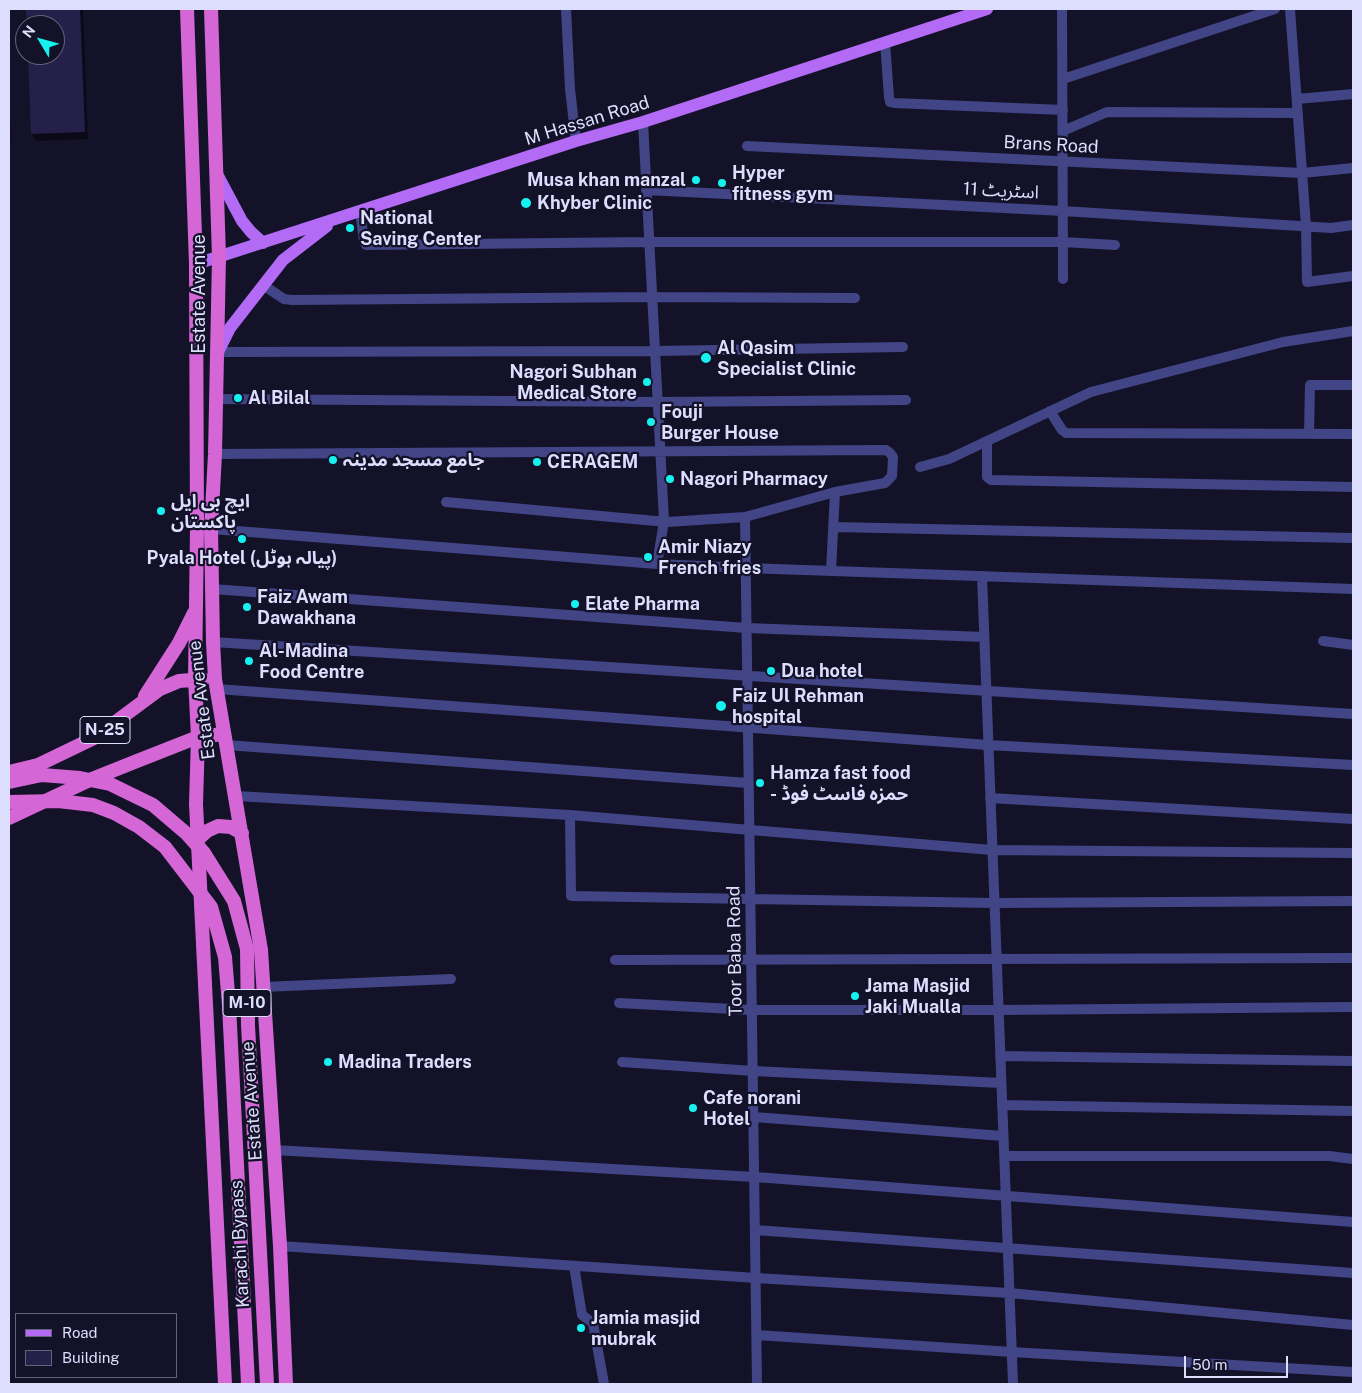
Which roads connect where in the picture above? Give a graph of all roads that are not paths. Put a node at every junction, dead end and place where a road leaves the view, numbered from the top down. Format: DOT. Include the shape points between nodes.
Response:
graph roads {
  1 [pos="187,9"];
  2 [pos="211,9"];
  3 [pos="566,9"];
  4 [pos="987,9"];
  5 [pos="1062,9"];
  6 [pos="1275,9"];
  7 [pos="1290,9"];
  8 [pos="885,42"];
  9 [pos="1063,79"];
  10 [pos="1353,94"];
  11 [pos="1297,99"];
  12 [pos="1063,110"];
  13 [pos="1298,113"];
  14 [pos="643,122"];
  15 [pos="1063,131"];
  16 [pos="576,141"];
  17 [pos="747,146"];
  18 [pos="1063,162"];
  19 [pos="1353,168"];
  20 [pos="216,172"];
  21 [pos="1302,173"];
  22 [pos="646,190"];
  23 [pos="360,211"];
  24 [pos="1063,211"];
  25 [pos="335,220"];
  26 [pos="1353,225"];
  27 [pos="1306,226"];
  28 [pos="263,242"];
  29 [pos="649,242"];
  30 [pos="1063,242"];
  31 [pos="1115,245"];
  32 [pos="219,257"];
  33 [pos="196,264"];
  34 [pos="1353,276"];
  35 [pos="1063,279"];
  36 [pos="263,285"];
  37 [pos="652,297"];
  38 [pos="855,298"];
  39 [pos="1353,331"];
  40 [pos="903,347"];
  41 [pos="655,351"];
  42 [pos="218,352"];
  43 [pos="1353,385"];
  44 [pos="216,399"];
  45 [pos="906,400"];
  46 [pos="658,402"];
  47 [pos="1050,412"];
  48 [pos="1309,433"];
  49 [pos="1353,434"];
  50 [pos="987,441"];
  51 [pos="660,452"];
  52 [pos="215,454"];
  53 [pos="920,467"];
  54 [pos="1353,487"];
  55 [pos="836,492"];
  56 [pos="446,502"];
  57 [pos="746,517"];
  58 [pos="664,521"];
  59 [pos="834,527"];
  60 [pos="211,529"];
  61 [pos="1353,538"];
  62 [pos="657,564"];
  63 [pos="746,568"];
  64 [pos="831,571"];
  65 [pos="982,576"];
  66 [pos="212,589"];
  67 [pos="1353,589"];
  68 [pos="196,609"];
  69 [pos="747,628"];
  70 [pos="984,638"];
  71 [pos="1323,641"];
  72 [pos="213,642"];
  73 [pos="1353,645"];
  74 [pos="747,676"];
  75 [pos="195,679"];
  76 [pos="216,684"];
  77 [pos="986,690"];
  78 [pos="141,703"];
  79 [pos="1353,714"];
  80 [pos="748,727"];
  81 [pos="198,737"];
  82 [pos="224,740"];
  83 [pos="988,745"];
  84 [pos="1353,765"];
  85 [pos="9,772"];
  86 [pos="9,782"];
  87 [pos="748,782"];
  88 [pos="236,796"];
  89 [pos="990,798"];
  90 [pos="9,802"];
  91 [pos="570,815"];
  92 [pos="9,818"];
  93 [pos="1353,819"];
  94 [pos="749,829"];
  95 [pos="242,832"];
  96 [pos="198,839"];
  97 [pos="992,850"];
  98 [pos="1353,853"];
  99 [pos="751,898"];
  100 [pos="1353,901"];
  101 [pos="994,903"];
  102 [pos="1353,958"];
  103 [pos="996,959"];
  104 [pos="615,960"];
  105 [pos="752,960"];
  106 [pos="451,979"];
  107 [pos="263,987"];
  108 [pos="619,1003"];
  109 [pos="1353,1007"];
  110 [pos="752,1010"];
  111 [pos="998,1010"];
  112 [pos="1000,1056"];
  113 [pos="1353,1061"];
  114 [pos="622,1062"];
  115 [pos="753,1071"];
  116 [pos="1001,1083"];
  117 [pos="1002,1105"];
  118 [pos="1353,1110"];
  119 [pos="754,1117"];
  120 [pos="1003,1136"];
  121 [pos="274,1150"];
  122 [pos="1004,1156"];
  123 [pos="1353,1159"];
  124 [pos="755,1177"];
  125 [pos="1006,1196"];
  126 [pos="1353,1222"];
  127 [pos="755,1230"];
  128 [pos="280,1246"];
  129 [pos="1008,1248"];
  130 [pos="574,1266"];
  131 [pos="1353,1273"];
  132 [pos="756,1278"];
  133 [pos="1009,1293"];
  134 [pos="1353,1325"];
  135 [pos="757,1335"];
  136 [pos="1012,1352"];
  137 [pos="1353,1372"];
  138 [pos="225,1384"];
  139 [pos="248,1384"];
  140 [pos="267,1384"];
  141 [pos="286,1384"];
  142 [pos="604,1384"];
  143 [pos="757,1384"];
  144 [pos="1013,1384"];
  1 -- 33 [label="highway, Estate Avenue"];
  2 -- 20 [label="highway, Estate Avenue"];
  3 -- 16 [label="street"];
  4 -- 8 [label="main road, M Hassan Road"];
  5 -- 9 [label="street"];
  6 -- 9 [label="street"];
  7 -- 11 [label="street"];
  8 -- 12 [label="street" via="890,102"];
  8 -- 14 [label="main road, M Hassan Road"];
  9 -- 12 [label="street"];
  10 -- 11 [label="street"];
  11 -- 13 [label="street"];
  12 -- 15 [label="street"];
  13 -- 15 [label="street" via="1107,112"];
  13 -- 21 [label="street"];
  14 -- 16 [label="main road, M Hassan Road"];
  14 -- 22 [label="street"];
  15 -- 18 [label="street"];
  16 -- 23 [label="main road, M Hassan Road"];
  17 -- 18 [label="street, Brans Road"];
  18 -- 21 [label="street, Brans Road"];
  18 -- 24 [label="street"];
  19 -- 21 [label="street, Brans Road"];
  20 -- 28 [label="main road" via="242,221"];
  20 -- 32 [label="highway, Estate Avenue"];
  21 -- 27 [label="street"];
  22 -- 24 [label="street, اسٹریٹ 11"];
  22 -- 29 [label="street"];
  23 -- 25 [label="main road, M Hassan Road"];
  23 -- 29 [label="street" via="366,245"];
  24 -- 27 [label="street, اسٹریٹ 11"];
  24 -- 30 [label="street"];
  25 -- 28 [label="main road, M Hassan Road"];
  25 -- 36 [label="main road" via="283,260"];
  26 -- 27 [label="street, اسٹریٹ 11" via="1331,228"];
  27 -- 34 [label="street" via="1307,282"];
  28 -- 32 [label="main road, M Hassan Road"];
  29 -- 30 [label="street"];
  29 -- 37 [label="street"];
  30 -- 31 [label="street"];
  30 -- 35 [label="street"];
  32 -- 33 [label="main road, M Hassan Road"];
  32 -- 42 [label="highway, Estate Avenue"];
  33 -- 68 [label="highway, Estate Avenue"];
  36 -- 37 [label="street" via="284,299 292,300"];
  36 -- 42 [label="main road" via="230,328"];
  37 -- 38 [label="street"];
  37 -- 41 [label="street"];
  39 -- 47 [label="street" via="1283,342 1091,392"];
  40 -- 41 [label="street"];
  41 -- 42 [label="street"];
  41 -- 46 [label="street"];
  42 -- 44 [label="highway, Estate Avenue"];
  43 -- 48 [label="street" via="1310,386"];
  44 -- 46 [label="street"];
  44 -- 52 [label="highway, Estate Avenue"];
  45 -- 46 [label="street"];
  46 -- 51 [label="street"];
  47 -- 48 [label="street" via="1066,433"];
  47 -- 50 [label="street"];
  48 -- 49 [label="street"];
  50 -- 53 [label="street" via="949,459"];
  50 -- 54 [label="street" via="987,474 990,480"];
  51 -- 52 [label="street"];
  51 -- 55 [label="street" via="886,450 893,457 892,476 885,483"];
  51 -- 58 [label="street"];
  52 -- 60 [label="highway, Estate Avenue"];
  55 -- 57 [label="street"];
  55 -- 59 [label="street"];
  56 -- 58 [label="street"];
  57 -- 58 [label="street"];
  57 -- 63 [label="street, Toor Baba Road"];
  58 -- 62 [label="street"];
  59 -- 61 [label="street"];
  59 -- 64 [label="street"];
  60 -- 62 [label="street"];
  60 -- 66 [label="highway, Estate Avenue"];
  62 -- 63 [label="street"];
  63 -- 64 [label="street"];
  63 -- 69 [label="street, Toor Baba Road"];
  64 -- 65 [label="street"];
  65 -- 67 [label="street"];
  65 -- 70 [label="street"];
  66 -- 69 [label="street"];
  66 -- 72 [label="highway, Estate Avenue"];
  68 -- 75 [label="highway, Estate Avenue"];
  68 -- 78 [label="highway"];
  69 -- 70 [label="street"];
  69 -- 74 [label="street, Toor Baba Road"];
  70 -- 77 [label="street"];
  71 -- 73 [label="street"];
  72 -- 74 [label="street"];
  72 -- 76 [label="highway, Estate Avenue"];
  74 -- 77 [label="street"];
  74 -- 80 [label="street, Toor Baba Road"];
  75 -- 76 [label="highway, N-25"];
  75 -- 78 [label="highway, N-25" via="169,684"];
  75 -- 81 [label="highway, Estate Avenue"];
  76 -- 80 [label="street"];
  76 -- 82 [label="highway, Estate Avenue"];
  77 -- 79 [label="street"];
  77 -- 83 [label="street"];
  78 -- 85 [label="highway, N-25" via="94,738 38,765"];
  80 -- 83 [label="street"];
  80 -- 87 [label="street, Toor Baba Road"];
  81 -- 82 [label="highway, N-25"];
  81 -- 92 [label="highway, N-25" via="92,779"];
  81 -- 96 [label="highway, Estate Avenue"];
  82 -- 87 [label="street"];
  82 -- 88 [label="highway, Estate Avenue"];
  83 -- 84 [label="street"];
  83 -- 89 [label="street"];
  86 -- 140 [label="highway, Karachi Bypass / M-10, bridge" via="42,774 80,778 110,784 154,805 204,853 234,901 247,949"];
  87 -- 94 [label="street, Toor Baba Road"];
  88 -- 91 [label="street"];
  88 -- 95 [label="highway, Estate Avenue"];
  89 -- 93 [label="street"];
  89 -- 97 [label="street"];
  90 -- 139 [label="highway, Karachi Bypass / M-10, bridge" via="58,801 94,805 114,813 165,847 211,907 224,957 229,1005"];
  91 -- 94 [label="street"];
  91 -- 99 [label="street" via="571,896"];
  94 -- 97 [label="street"];
  94 -- 99 [label="street, Toor Baba Road"];
  95 -- 96 [label="highway" via="218,826 207,830"];
  95 -- 107 [label="highway, Estate Avenue" via="261,950"];
  96 -- 138 [label="highway, Estate Avenue"];
  97 -- 98 [label="street"];
  97 -- 101 [label="street"];
  99 -- 101 [label="street"];
  99 -- 105 [label="street, Toor Baba Road"];
  100 -- 101 [label="street"];
  101 -- 103 [label="street"];
  102 -- 103 [label="street"];
  103 -- 105 [label="street"];
  103 -- 111 [label="street"];
  104 -- 105 [label="street"];
  105 -- 110 [label="street, Toor Baba Road"];
  106 -- 107 [label="street"];
  107 -- 121 [label="highway, Estate Avenue"];
  108 -- 110 [label="street"];
  109 -- 111 [label="street"];
  110 -- 111 [label="street"];
  110 -- 115 [label="street, Toor Baba Road"];
  111 -- 112 [label="street"];
  112 -- 113 [label="street"];
  112 -- 116 [label="street"];
  114 -- 115 [label="street"];
  115 -- 116 [label="street"];
  115 -- 119 [label="street, Toor Baba Road"];
  116 -- 117 [label="street"];
  117 -- 118 [label="street"];
  117 -- 120 [label="street"];
  119 -- 120 [label="street"];
  119 -- 124 [label="street, Toor Baba Road"];
  120 -- 122 [label="street"];
  121 -- 124 [label="street"];
  121 -- 128 [label="highway, Estate Avenue"];
  122 -- 123 [label="street" via="1330,1156"];
  122 -- 125 [label="street"];
  124 -- 125 [label="street"];
  124 -- 127 [label="street, Toor Baba Road"];
  125 -- 126 [label="street"];
  125 -- 129 [label="street"];
  127 -- 129 [label="street"];
  127 -- 132 [label="street, Toor Baba Road"];
  128 -- 130 [label="street"];
  128 -- 141 [label="highway, Estate Avenue"];
  129 -- 131 [label="street"];
  129 -- 133 [label="street"];
  130 -- 132 [label="street"];
  130 -- 142 [label="street" via="582,1315 593,1323"];
  132 -- 133 [label="street"];
  132 -- 135 [label="street, Toor Baba Road"];
  133 -- 134 [label="street"];
  133 -- 136 [label="street"];
  135 -- 136 [label="street"];
  135 -- 143 [label="street, Toor Baba Road"];
  136 -- 137 [label="street"];
  136 -- 144 [label="street"];
}
